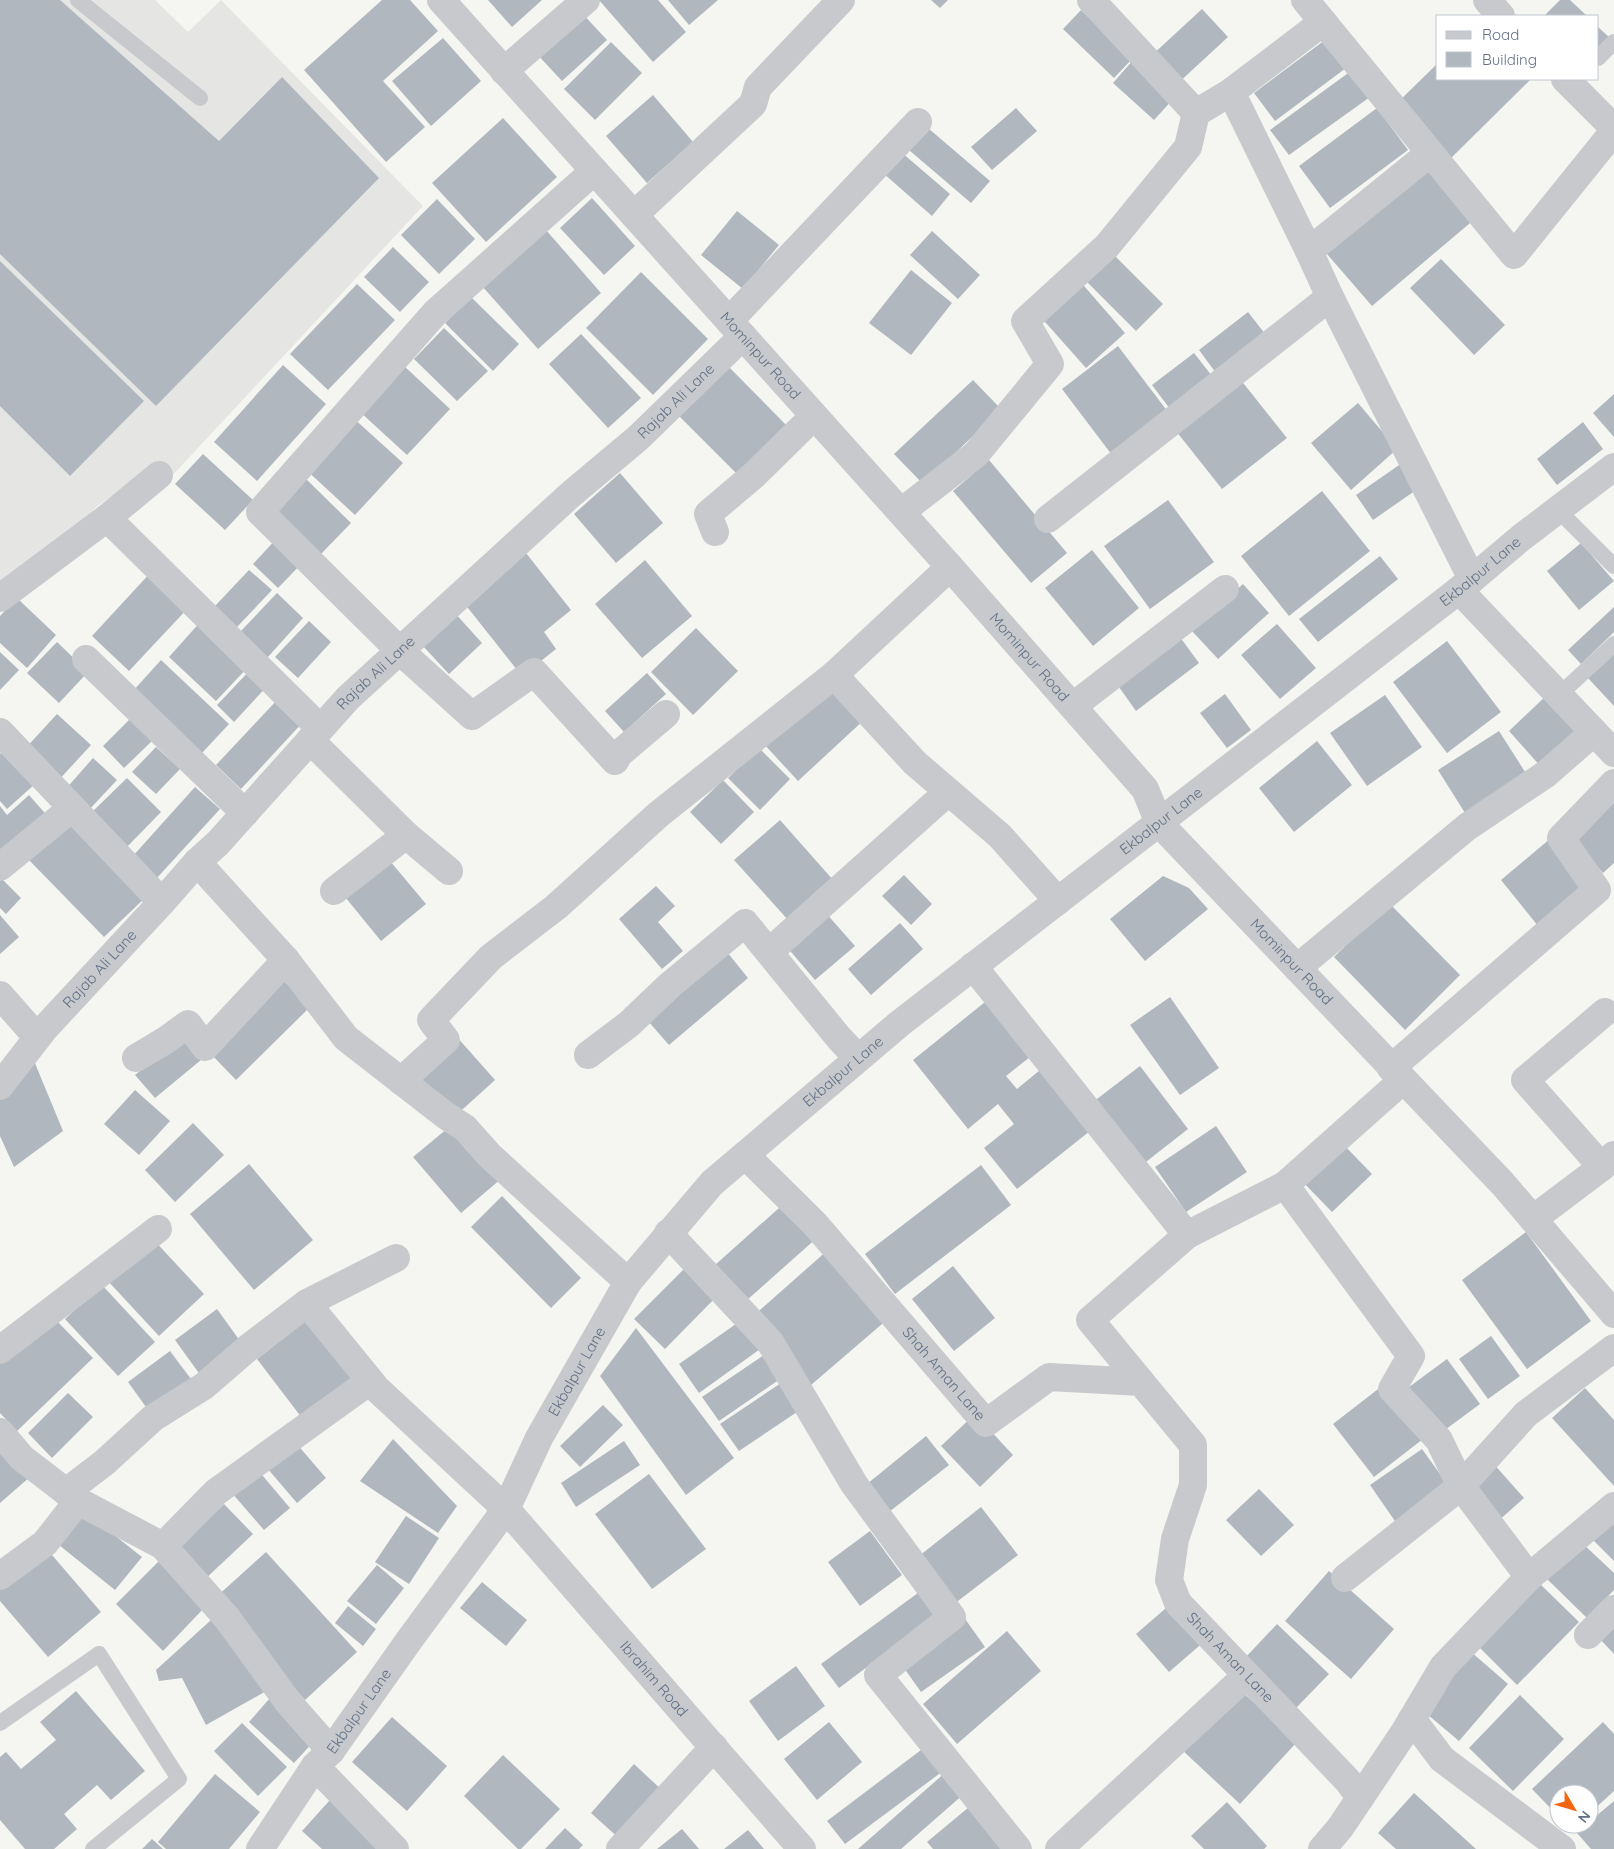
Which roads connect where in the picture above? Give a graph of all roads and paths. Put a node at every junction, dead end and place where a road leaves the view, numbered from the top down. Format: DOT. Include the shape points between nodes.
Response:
graph roads {
  1 [pos="78,0"];
  2 [pos="441,0"];
  3 [pos="586,0"];
  4 [pos="841,0"];
  5 [pos="1091,0"];
  6 [pos="1305,0"];
  7 [pos="1323,22"];
  8 [pos="1614,42"];
  9 [pos="1599,57"];
  10 [pos="504,71"];
  11 [pos="1571,81"];
  12 [pos="1231,92"];
  13 [pos="200,98"];
  14 [pos="1196,113"];
  15 [pos="918,122"];
  16 [pos="1614,129"];
  17 [pos="1430,153"];
  18 [pos="594,171"];
  19 [pos="634,215"];
  20 [pos="1310,251"];
  21 [pos="1330,296"];
  22 [pos="736,329"];
  23 [pos="814,416"];
  24 [pos="1614,467"];
  25 [pos="160,475"];
  26 [pos="1558,510"];
  27 [pos="901,512"];
  28 [pos="107,518"];
  29 [pos="1048,519"];
  30 [pos="715,532"];
  31 [pos="1614,566"];
  32 [pos="950,567"];
  33 [pos="1465,585"];
  34 [pos="1224,590"];
  35 [pos="0,598"];
  36 [pos="1614,644"];
  37 [pos="400,651"];
  38 [pos="86,659"];
  39 [pos="834,675"];
  40 [pos="1559,695"];
  41 [pos="1073,706"];
  42 [pos="666,714"];
  43 [pos="0,732"];
  44 [pos="1594,732"];
  45 [pos="315,734"];
  46 [pos="1614,753"];
  47 [pos="1614,783"];
  48 [pos="948,792"];
  49 [pos="72,808"];
  50 [pos="244,813"];
  51 [pos="1158,823"];
  52 [pos="406,835"];
  53 [pos="197,862"];
  54 [pos="0,867"];
  55 [pos="449,870"];
  56 [pos="334,892"];
  57 [pos="1058,901"];
  58 [pos="162,902"];
  59 [pos="769,952"];
  60 [pos="286,960"];
  61 [pos="973,966"];
  62 [pos="1297,968"];
  63 [pos="0,995"];
  64 [pos="1605,1012"];
  65 [pos="37,1037"];
  66 [pos="588,1055"];
  67 [pos="136,1058"];
  68 [pos="858,1058"];
  69 [pos="1397,1074"];
  70 [pos="402,1081"];
  71 [pos="0,1086"];
  72 [pos="745,1154"];
  73 [pos="1608,1161"];
  74 [pos="1285,1185"];
  75 [pos="1533,1220"];
  76 [pos="158,1229"];
  77 [pos="668,1234"];
  78 [pos="1187,1235"];
  79 [pos="396,1258"];
  80 [pos="628,1282"];
  81 [pos="307,1303"];
  82 [pos="1614,1314"];
  83 [pos="1614,1348"];
  84 [pos="0,1350"];
  85 [pos="370,1381"];
  86 [pos="1141,1382"];
  87 [pos="0,1432"];
  88 [pos="1461,1486"];
  89 [pos="72,1496"];
  90 [pos="1614,1506"];
  91 [pos="506,1508"];
  92 [pos="163,1546"];
  93 [pos="0,1576"];
  94 [pos="1529,1577"];
  95 [pos="1345,1578"];
  96 [pos="1614,1609"];
  97 [pos="1588,1636"];
  98 [pos="1247,1675"];
  99 [pos="1412,1719"];
  100 [pos="0,1723"];
  101 [pos="714,1747"];
  102 [pos="323,1759"];
  103 [pos="1360,1798"];
  104 [pos="93,1849"];
  105 [pos="260,1849"];
  106 [pos="395,1849"];
  107 [pos="620,1849"];
  108 [pos="802,1849"];
  109 [pos="1018,1849"];
  110 [pos="1059,1849"];
  111 [pos="1322,1849"];
  112 [pos="1562,1849"];
  1 -- 13 [label="lane"];
  2 -- 10 [label="street, Mominpur Road"];
  3 -- 10 [label="street"];
  4 -- 19 [label="street" via="758,87 753,104"];
  5 -- 14 [label="street"];
  6 -- 7 [label="street"];
  7 -- 12 [label="street"];
  7 -- 17 [label="street"];
  8 -- 9 [label="lane"];
  10 -- 18 [label="street, Mominpur Road"];
  11 -- 16 [label="street"];
  12 -- 14 [label="street"];
  12 -- 20 [label="street"];
  14 -- 27 [label="street" via="1188,147 1107,246 1025,321 1050,364 976,454"];
  15 -- 22 [label="street, Rajab Ali Lane"];
  16 -- 17 [label="street" via="1514,254"];
  17 -- 20 [label="street"];
  18 -- 19 [label="street, Mominpur Road"];
  18 -- 37 [label="street" via="435,313 260,512"];
  19 -- 22 [label="street, Mominpur Road"];
  20 -- 21 [label="street"];
  21 -- 29 [label="street"];
  21 -- 33 [label="street"];
  22 -- 23 [label="street, Mominpur Road"];
  22 -- 37 [label="street, Rajab Ali Lane" via="638,438 570,495"];
  23 -- 27 [label="street, Mominpur Road"];
  23 -- 30 [label="street" via="754,475 708,514"];
  24 -- 26 [label="street, Ekbalpur Lane"];
  25 -- 28 [label="street"];
  26 -- 31 [label="lane"];
  26 -- 33 [label="street, Ekbalpur Lane"];
  27 -- 32 [label="street, Mominpur Road"];
  28 -- 35 [label="street"];
  28 -- 45 [label="street"];
  32 -- 39 [label="street"];
  32 -- 41 [label="street, Mominpur Road"];
  33 -- 40 [label="street"];
  33 -- 51 [label="street, Ekbalpur Lane"];
  34 -- 41 [label="street"];
  36 -- 40 [label="lane"];
  37 -- 42 [label="street" via="472,716 534,672 615,761"];
  37 -- 45 [label="street, Rajab Ali Lane" via="348,698"];
  38 -- 50 [label="street"];
  39 -- 48 [label="street" via="915,764"];
  39 -- 70 [label="street" via="659,814 556,907 491,957 431,1020 446,1040"];
  40 -- 44 [label="street"];
  41 -- 51 [label="street, Mominpur Road" via="1145,789"];
  43 -- 49 [label="street"];
  44 -- 46 [label="street"];
  44 -- 62 [label="street" via="1546,774 1467,827"];
  45 -- 50 [label="street, Rajab Ali Lane"];
  45 -- 52 [label="street"];
  47 -- 69 [label="street" via="1561,838 1597,890"];
  48 -- 57 [label="street" via="1000,836"];
  48 -- 59 [label="street"];
  49 -- 54 [label="street"];
  49 -- 58 [label="street"];
  50 -- 53 [label="street, Rajab Ali Lane"];
  51 -- 57 [label="street, Ekbalpur Lane"];
  51 -- 62 [label="street, Mominpur Road"];
  52 -- 55 [label="street"];
  52 -- 56 [label="street"];
  53 -- 58 [label="street, Rajab Ali Lane"];
  53 -- 60 [label="street"];
  57 -- 61 [label="street, Ekbalpur Lane"];
  58 -- 65 [label="street, Rajab Ali Lane"];
  59 -- 66 [label="street" via="745,923 629,1024"];
  59 -- 68 [label="street"];
  60 -- 67 [label="street" via="205,1047 188,1024"];
  60 -- 70 [label="street" via="346,1038"];
  61 -- 68 [label="street, Ekbalpur Lane"];
  61 -- 78 [label="street"];
  62 -- 69 [label="street, Mominpur Road"];
  63 -- 65 [label="street"];
  64 -- 73 [label="street" via="1525,1080"];
  65 -- 71 [label="street, Rajab Ali Lane"];
  68 -- 72 [label="street, Ekbalpur Lane"];
  69 -- 74 [label="street"];
  69 -- 75 [label="street, Mominpur Road" via="1503,1184"];
  70 -- 80 [label="street" via="465,1128 490,1156"];
  72 -- 77 [label="street, Ekbalpur Lane" via="712,1183"];
  72 -- 86 [label="street, Shah Aman Lane" via="814,1223 986,1423 1049,1377"];
  73 -- 75 [label="street"];
  74 -- 78 [label="street"];
  74 -- 88 [label="street" via="1411,1356 1392,1389 1439,1440"];
  75 -- 82 [label="street, Mominpur Road"];
  76 -- 84 [label="street"];
  77 -- 80 [label="street, Ekbalpur Lane"];
  77 -- 109 [label="street" via="770,1342 854,1484 952,1618 878,1675"];
  78 -- 86 [label="street" via="1090,1320"];
  79 -- 81 [label="street"];
  80 -- 91 [label="street, Ekbalpur Lane" via="538,1438"];
  81 -- 85 [label="street, Ibrahim Road"];
  81 -- 89 [label="street" via="204,1386 153,1418"];
  83 -- 88 [label="street" via="1526,1414"];
  85 -- 91 [label="street, Ibrahim Road"];
  85 -- 92 [label="street" via="216,1492"];
  86 -- 98 [label="street, Shah Aman Lane" via="1193,1445 1193,1485 1175,1539 1169,1580 1178,1602"];
  87 -- 89 [label="street" via="22,1458"];
  88 -- 94 [label="street"];
  88 -- 95 [label="street"];
  89 -- 92 [label="street"];
  89 -- 93 [label="street" via="45,1543"];
  90 -- 94 [label="street"];
  91 -- 101 [label="street, Ibrahim Road"];
  91 -- 102 [label="street, Ekbalpur Lane"];
  92 -- 102 [label="street" via="227,1618 288,1702"];
  94 -- 99 [label="street" via="1443,1667"];
  96 -- 97 [label="street"];
  98 -- 103 [label="street, Shah Aman Lane" via="1348,1781"];
  98 -- 110 [label="street"];
  99 -- 103 [label="street"];
  99 -- 112 [label="street" via="1442,1759"];
  100 -- 104 [label="lane" via="99,1654 179,1779"];
  101 -- 107 [label="street"];
  101 -- 108 [label="street, Ibrahim Road"];
  102 -- 105 [label="street, Ekbalpur Lane"];
  102 -- 106 [label="street"];
  103 -- 111 [label="street"];
}
